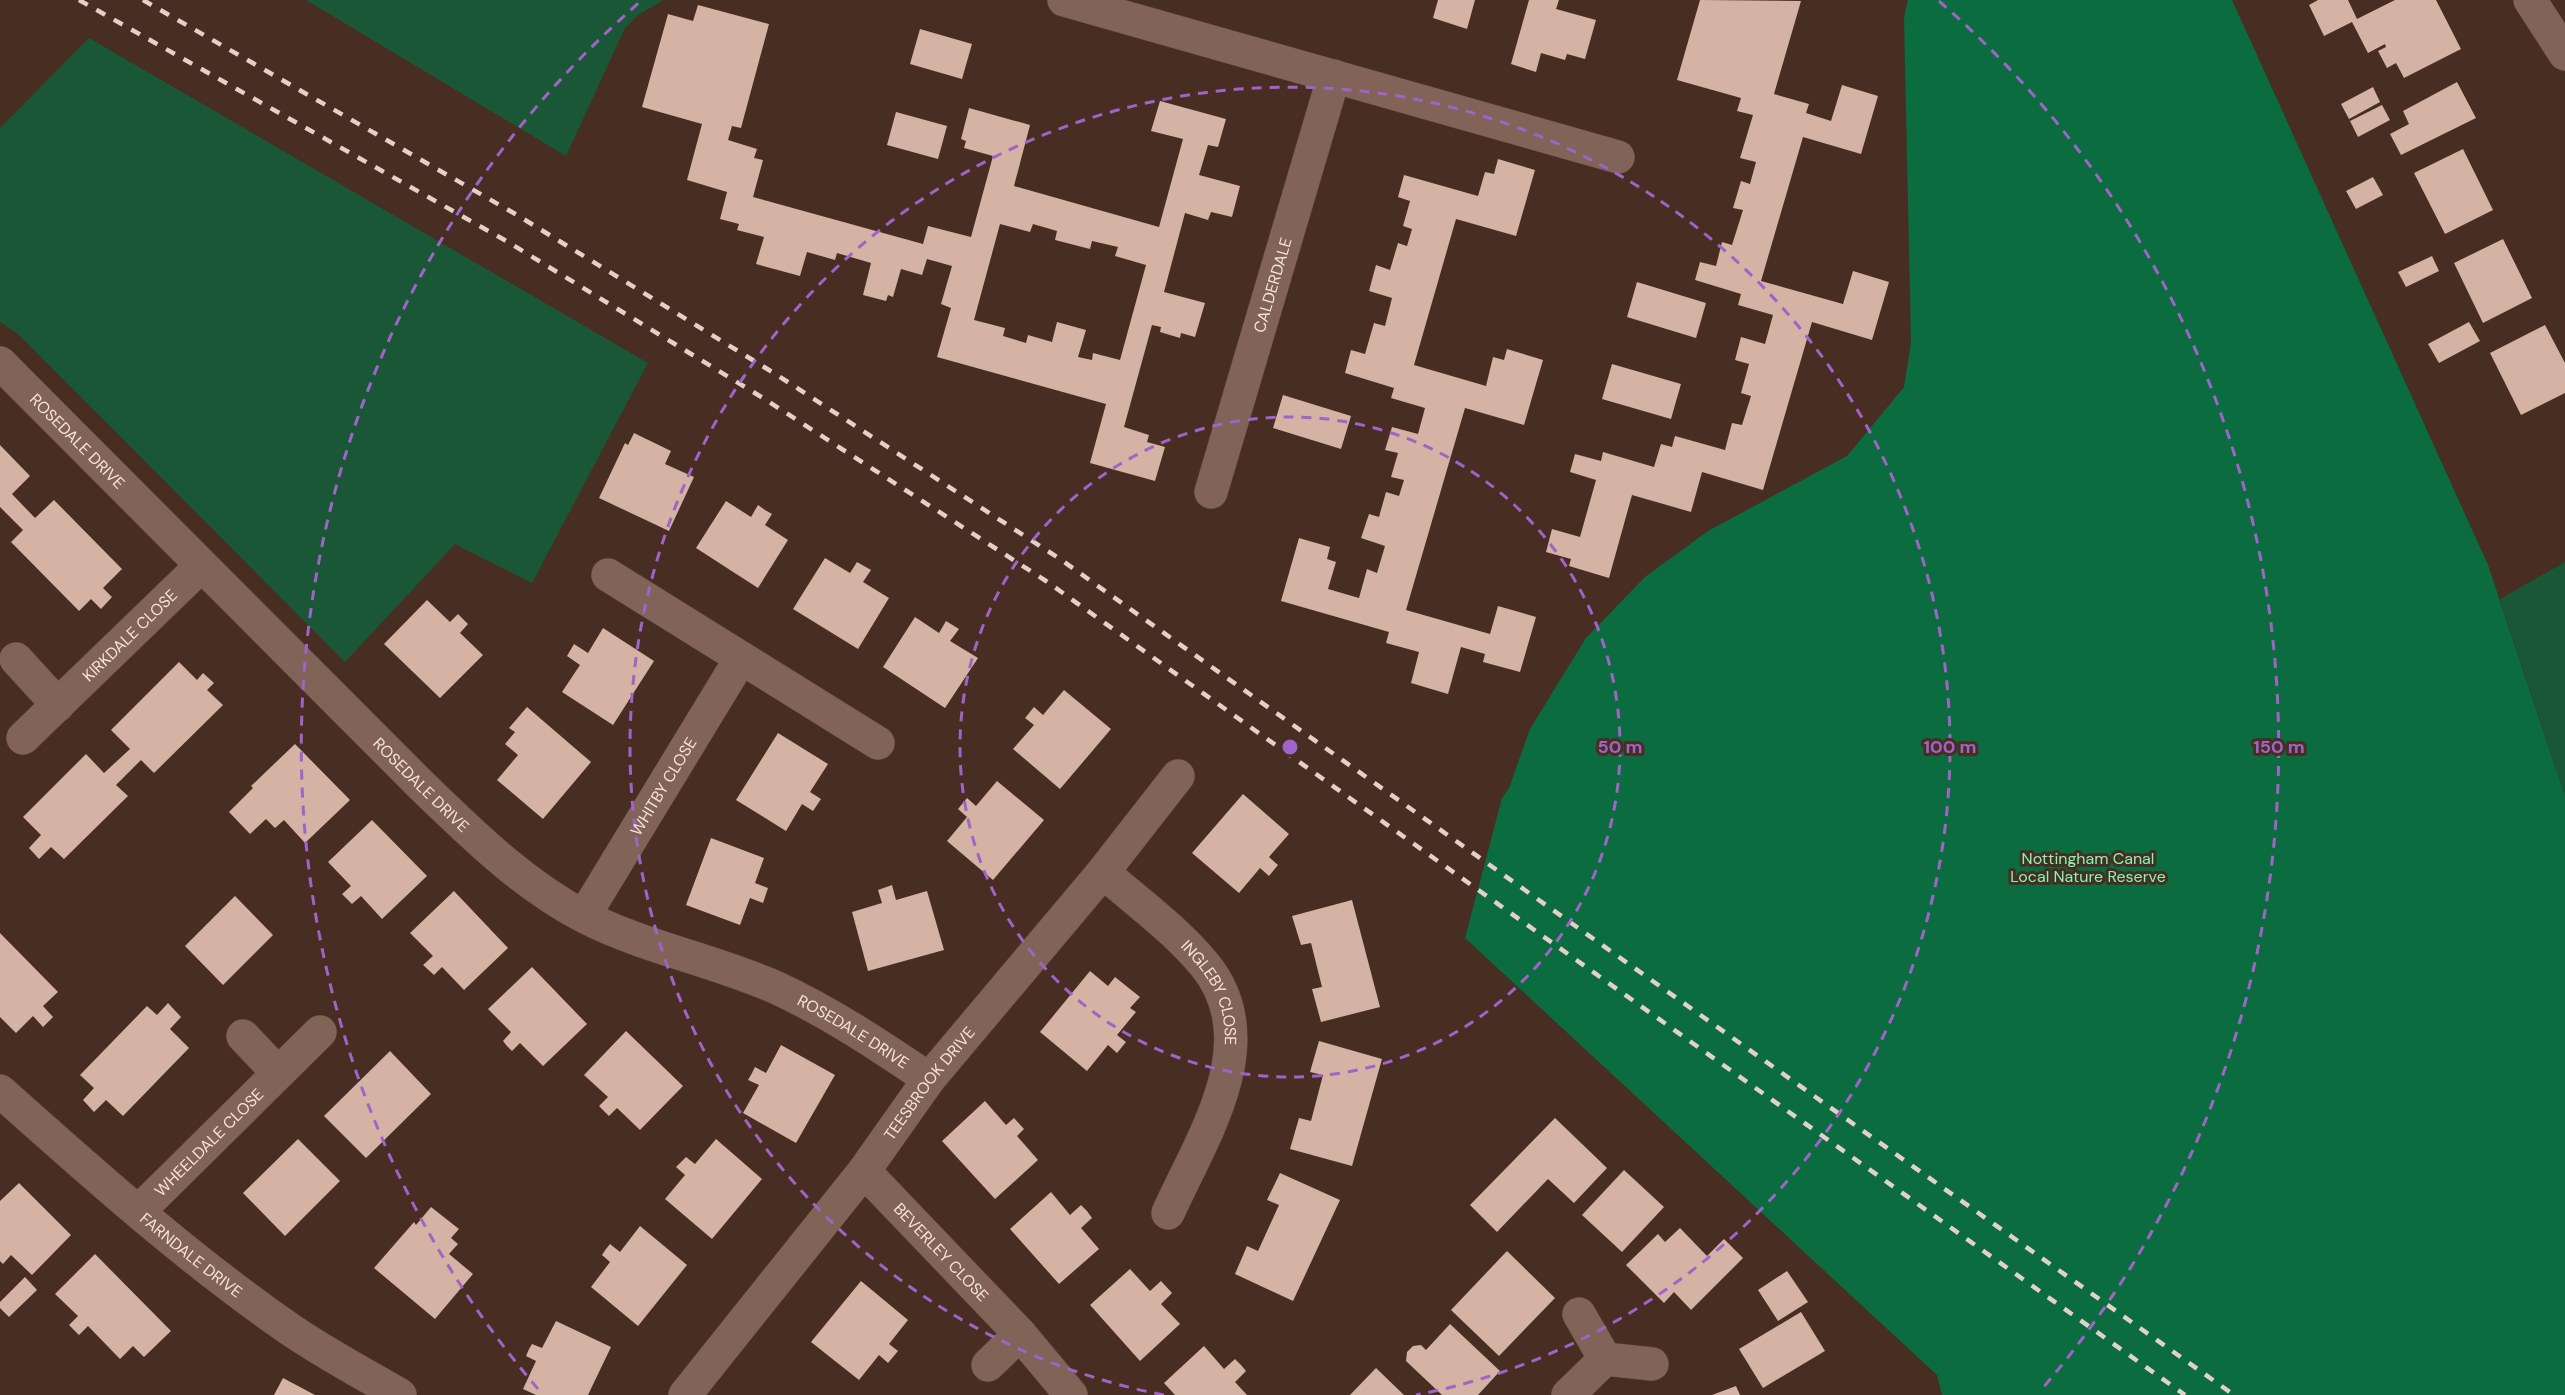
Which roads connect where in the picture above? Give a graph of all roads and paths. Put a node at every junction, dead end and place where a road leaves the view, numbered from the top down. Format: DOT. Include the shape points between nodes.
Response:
graph roads {
  1 [pos="1064,0"];
  2 [pos="2530,0"];
  3 [pos="1139,10"];
  4 [pos="2565,54"];
  5 [pos="1334,76"];
  6 [pos="1618,157"];
  7 [pos="0,363"];
  8 [pos="1211,492"];
  9 [pos="201,566"];
  10 [pos="608,575"];
  11 [pos="741,658"];
  12 [pos="16,659"];
  13 [pos="57,705"];
  14 [pos="23,738"];
  15 [pos="878,743"];
  16 [pos="1178,776"];
  17 [pos="1103,872"];
  18 [pos="584,916"];
  19 [pos="320,1032"];
  20 [pos="243,1036"];
  21 [pos="278,1073"];
  22 [pos="929,1079"];
  23 [pos="0,1091"];
  24 [pos="864,1171"];
  25 [pos="139,1211"];
  26 [pos="1168,1213"];
  27 [pos="1579,1314"];
  28 [pos="1020,1334"];
  29 [pos="1605,1359"];
  30 [pos="1653,1364"];
  31 [pos="988,1365"];
  32 [pos="400,1395"];
  33 [pos="685,1395"];
  34 [pos="1071,1395"];
  35 [pos="1568,1395"];
  1 -- 3 [label="street"];
  2 -- 4 [label="street"];
  3 -- 5 [label="street"];
  5 -- 6 [label="street"];
  5 -- 8 [label="street, CALDERDALE"];
  7 -- 9 [label="street, ROSEDALE DRIVE"];
  9 -- 13 [label="street, KIRKDALE CLOSE"];
  9 -- 18 [label="street, ROSEDALE DRIVE" via="488,850 538,889"];
  10 -- 11 [label="street"];
  11 -- 15 [label="street"];
  11 -- 18 [label="street, WHITBY CLOSE"];
  12 -- 13 [label="street"];
  13 -- 14 [label="street, KIRKDALE CLOSE"];
  16 -- 17 [label="street, TEESBROOK DRIVE"];
  17 -- 22 [label="street, TEESBROOK DRIVE"];
  17 -- 26 [label="street, INGLEBY CLOSE" via="1180,938 1205,966 1231,1017 1233,1041 1222,1094"];
  18 -- 22 [label="street, ROSEDALE DRIVE" via="619,933 777,988 868,1038"];
  19 -- 21 [label="street, WHEELDALE CLOSE"];
  20 -- 21 [label="street"];
  21 -- 25 [label="street, WHEELDALE CLOSE"];
  22 -- 24 [label="street, TEESBROOK DRIVE"];
  23 -- 25 [label="street, FARNDALE DRIVE"];
  24 -- 28 [label="street, BEVERLEY CLOSE"];
  24 -- 33 [label="street, TEESBROOK DRIVE"];
  25 -- 32 [label="street, FARNDALE DRIVE" via="275,1318"];
  27 -- 29 [label="street"];
  28 -- 31 [label="street"];
  28 -- 34 [label="street, BEVERLEY CLOSE"];
  29 -- 30 [label="street"];
  29 -- 35 [label="street"];
}
